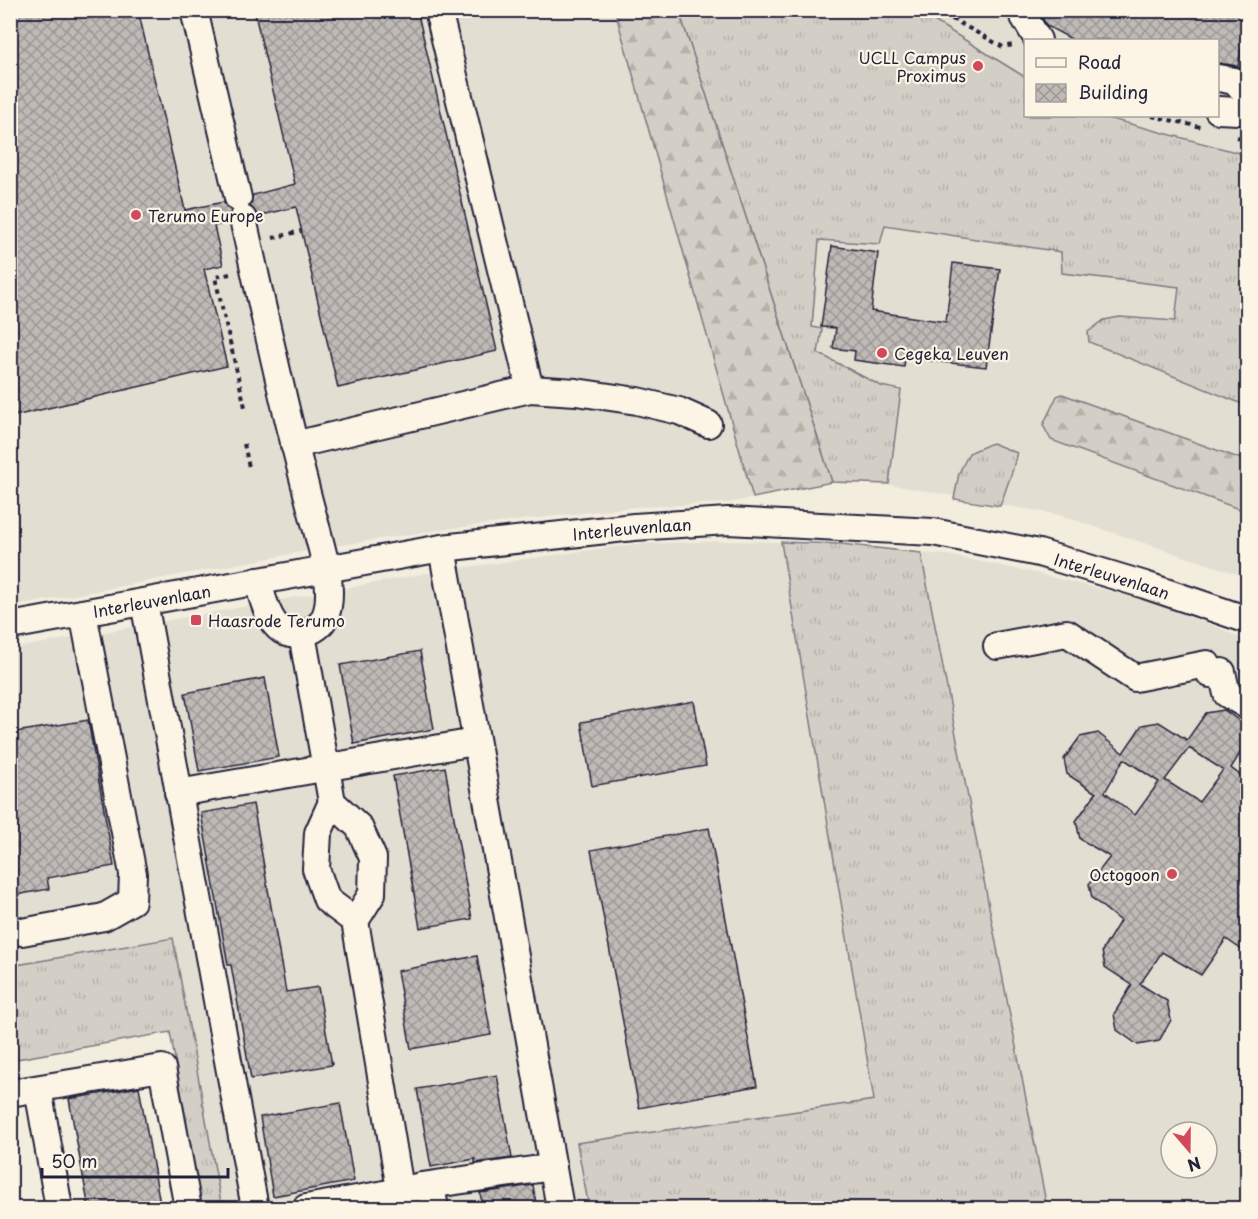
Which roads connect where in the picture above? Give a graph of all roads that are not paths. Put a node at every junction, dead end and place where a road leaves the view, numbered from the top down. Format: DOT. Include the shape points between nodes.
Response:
graph roads {
  1 [pos="194,10"];
  2 [pos="438,10"];
  3 [pos="1020,10"];
  4 [pos="1026,39"];
  5 [pos="1219,78"];
  6 [pos="1248,95"];
  7 [pos="1248,109"];
  8 [pos="1219,110"];
  9 [pos="530,389"];
  10 [pos="708,424"];
  11 [pos="294,445"];
  12 [pos="442,549"];
  13 [pos="326,568"];
  14 [pos="258,581"];
  15 [pos="144,602"];
  16 [pos="83,613"];
  17 [pos="1248,620"];
  18 [pos="10,626"];
  19 [pos="302,634"];
  20 [pos="997,646"];
  21 [pos="1248,706"];
  22 [pos="475,742"];
  23 [pos="326,768"];
  24 [pos="178,793"];
  25 [pos="332,802"];
  26 [pos="355,921"];
  27 [pos="10,928"];
  28 [pos="38,1089"];
  29 [pos="10,1093"];
  30 [pos="553,1167"];
  31 [pos="397,1194"];
  32 [pos="59,1209"];
  33 [pos="188,1209"];
  34 [pos="255,1209"];
  35 [pos="306,1209"];
  36 [pos="435,1209"];
  37 [pos="560,1209"];
  1 -- 11 [label="street"];
  2 -- 9 [label="street"];
  3 -- 4 [label="street"];
  5 -- 6 [label="street" via="1235,81"];
  7 -- 8 [label="street"];
  9 -- 10 [label="street" via="637,401 679,411"];
  9 -- 11 [label="street"];
  11 -- 13 [label="street"];
  12 -- 13 [label="street, Interleuvenlaan"];
  12 -- 17 [label="street, Interleuvenlaan" via="634,527 728,521 933,532 1039,554"];
  12 -- 22 [label="street"];
  13 -- 14 [label="street, Interleuvenlaan"];
  13 -- 19 [label="street" via="327,612 318,627"];
  14 -- 15 [label="street, Interleuvenlaan"];
  14 -- 19 [label="street" via="273,623 286,633"];
  15 -- 16 [label="street, Interleuvenlaan"];
  15 -- 24 [label="street"];
  16 -- 18 [label="street, Interleuvenlaan"];
  16 -- 27 [label="street" via="133,874 132,901 104,917 22,933"];
  19 -- 23 [label="street"];
  20 -- 21 [label="street" via="1067,633 1135,678 1207,664 1210,674 1222,672 1227,694"];
  22 -- 23 [label="street"];
  22 -- 30 [label="street"];
  23 -- 24 [label="street"];
  23 -- 25 [label="street"];
  24 -- 34 [label="street"];
  25 -- 26 [label="street" via="318,833 316,869 327,900"];
  25 -- 26 [label="street" via="359,827 373,858 372,894"];
  26 -- 31 [label="street"];
  28 -- 29 [label="street"];
  28 -- 32 [label="street"];
  28 -- 33 [label="street" via="162,1068"];
  30 -- 31 [label="street"];
  30 -- 37 [label="street"];
  31 -- 35 [label="street"];
  31 -- 36 [label="street" via="433,1197"];
}
